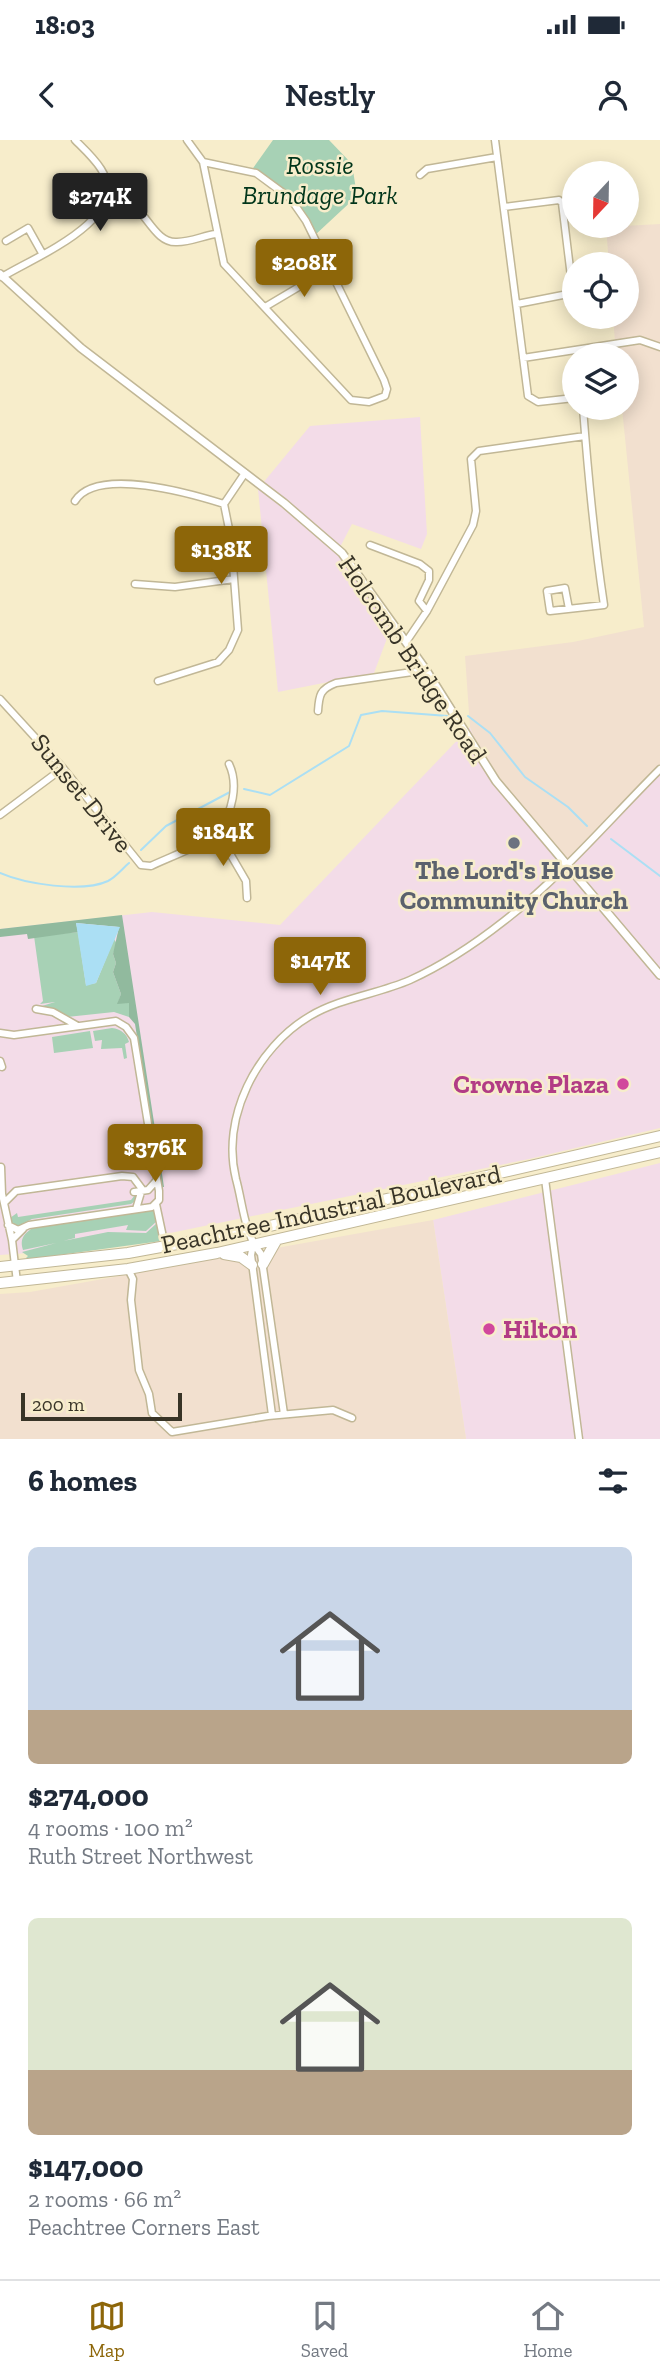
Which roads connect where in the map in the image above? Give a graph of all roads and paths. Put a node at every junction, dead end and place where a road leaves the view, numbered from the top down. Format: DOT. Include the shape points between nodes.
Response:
graph roads {
  1 [pos="75,140"];
  2 [pos="187,140"];
  3 [pos="495,140"];
  4 [pos="497,157"];
  5 [pos="202,162"];
  6 [pos="421,175"];
  7 [pos="108,191"];
  8 [pos="504,207"];
  9 [pos="215,234"];
  10 [pos="6,241"];
  11 [pos="41,253"];
  12 [pos="329,269"];
  13 [pos="1,275"];
  14 [pos="517,304"];
  15 [pos="265,307"];
  16 [pos="660,347"];
  17 [pos="523,358"];
  18 [pos="562,399"];
  19 [pos="584,420"];
  20 [pos="586,436"];
  21 [pos="245,473"];
  22 [pos="75,501"];
  23 [pos="224,503"];
  24 [pos="370,544"];
  25 [pos="234,579"];
  26 [pos="135,584"];
  27 [pos="569,609"];
  28 [pos="427,611"];
  29 [pos="406,642"];
  30 [pos="426,670"];
  31 [pos="158,681"];
  32 [pos="0,699"];
  33 [pos="318,711"];
  34 [pos="229,764"];
  35 [pos="63,768"];
  36 [pos="660,769"];
  37 [pos="0,815"];
  38 [pos="218,833"];
  39 [pos="566,864"];
  40 [pos="247,898"];
  41 [pos="660,975"];
  42 [pos="36,1009"];
  43 [pos="76,1025"];
  44 [pos="0,1033"];
  45 [pos="660,1136"];
  46 [pos="660,1152"];
  47 [pos="1,1167"];
  48 [pos="545,1179"];
  49 [pos="157,1180"];
  50 [pos="142,1191"];
  51 [pos="134,1192"];
  52 [pos="5,1202"];
  53 [pos="156,1204"];
  54 [pos="136,1209"];
  55 [pos="8,1225"];
  56 [pos="24,1228"];
  57 [pos="248,1231"];
  58 [pos="12,1240"];
  59 [pos="276,1241"];
  60 [pos="175,1244"];
  61 [pos="253,1245"];
  62 [pos="216,1253"];
  63 [pos="258,1265"];
  64 [pos="16,1266"];
  65 [pos="0,1268"];
  66 [pos="128,1269"];
  67 [pos="17,1282"];
  68 [pos="0,1283"];
  69 [pos="284,1414"];
  70 [pos="270,1416"];
  71 [pos="352,1418"];
  72 [pos="579,1439"];
  1 -- 7 [label="street" via="102,170"];
  2 -- 5 [label="street"];
  3 -- 4 [label="street"];
  4 -- 6 [label="street" via="428,169"];
  4 -- 8 [label="street"];
  5 -- 9 [label="street"];
  5 -- 12 [label="street" via="256,173 274,184 306,221"];
  7 -- 9 [label="street" via="132,201 156,232 174,243"];
  7 -- 11 [label="street" via="97,217"];
  8 -- 14 [label="street"];
  8 -- 14 [label="street" via="562,203 573,293"];
  9 -- 15 [label="street" via="224,264"];
  10 -- 11 [label="street" via="28,228"];
  11 -- 13 [label="street"];
  12 -- 15 [label="street"];
  12 -- 15 [label="street" via="387,389 385,396 369,402 351,400"];
  13 -- 21 [label="street, Holcomb Bridge Road" via="81,348"];
  14 -- 17 [label="street"];
  16 -- 17 [label="street" via="640,340"];
  17 -- 18 [label="street" via="528,396 532,400"];
  19 -- 20 [label="street"];
  20 -- 27 [label="street" via="590,510 604,605"];
  20 -- 28 [label="street" via="473,455 473,525"];
  21 -- 23 [label="street"];
  21 -- 29 [label="street, Holcomb Bridge Road" via="341,553"];
  22 -- 23 [label="street" via="79,493 122,484 155,486"];
  23 -- 25 [label="street"];
  24 -- 28 [label="street" via="429,571 419,601"];
  25 -- 26 [label="street" via="175,587"];
  25 -- 31 [label="street" via="238,630 229,650 218,662"];
  27 -- 27 [label="street" via="550,611 547,591 565,588"];
  28 -- 29 [label="street"];
  29 -- 30 [label="street, Holcomb Bridge Road"];
  30 -- 33 [label="street" via="336,683 319,695"];
  30 -- 39 [label="street, Holcomb Bridge Road" via="496,781"];
  32 -- 35 [label="street, Sunset Drive"];
  34 -- 38 [label="street" via="235,776 234,795"];
  35 -- 37 [label="street"];
  35 -- 38 [label="street, Sunset Drive" via="141,865 151,866"];
  36 -- 39 [label="street"];
  38 -- 40 [label="street" via="246,881"];
  39 -- 41 [label="street, Holcomb Bridge Road"];
  39 -- 57 [label="street" via="504,922 451,958 411,979 310,1015 268,1054 245,1092 234,1129 233,1167"];
  42 -- 43 [label="street" via="53,1012"];
  43 -- 44 [label="street"];
  43 -- 49 [label="street" via="116,1021 131,1032"];
  45 -- 57 [label="highway, Peachtree Industrial Boulevard"];
  46 -- 48 [label="highway, Peachtree Industrial Boulevard"];
  47 -- 52 [label="street"];
  48 -- 59 [label="highway, Peachtree Industrial Boulevard"];
  48 -- 72 [label="street"];
  49 -- 50 [label="street"];
  49 -- 53 [label="street"];
  50 -- 51 [label="street"];
  50 -- 52 [label="street" via="139,1182 122,1176 16,1191"];
  50 -- 54 [label="street"];
  52 -- 55 [label="street" via="11,1213"];
  53 -- 54 [label="street"];
  53 -- 60 [label="street" via="163,1237"];
  54 -- 56 [label="street"];
  55 -- 56 [label="street"];
  55 -- 58 [label="street"];
  56 -- 58 [label="street"];
  57 -- 60 [label="highway, Peachtree Industrial Boulevard"];
  57 -- 61 [label="street"];
  58 -- 64 [label="street"];
  59 -- 61 [label="highway, Peachtree Industrial Boulevard"];
  59 -- 63 [label="highway"];
  60 -- 64 [label="highway, Peachtree Industrial Boulevard"];
  61 -- 62 [label="highway, Peachtree Industrial Boulevard"];
  61 -- 63 [label="street"];
  61 -- 63 [label="street" via="261,1254"];
  62 -- 63 [label="highway" via="241,1256"];
  62 -- 66 [label="highway, Peachtree Industrial Boulevard"];
  63 -- 69 [label="street"];
  63 -- 70 [label="street"];
  64 -- 65 [label="highway, Peachtree Industrial Boulevard"];
  64 -- 67 [label="street"];
  66 -- 67 [label="highway, Peachtree Industrial Boulevard"];
  66 -- 70 [label="street" via="133,1279 139,1370 155,1418 172,1432"];
  67 -- 68 [label="highway, Peachtree Industrial Boulevard"];
  69 -- 70 [label="street"];
  69 -- 71 [label="street" via="334,1409"];
}
